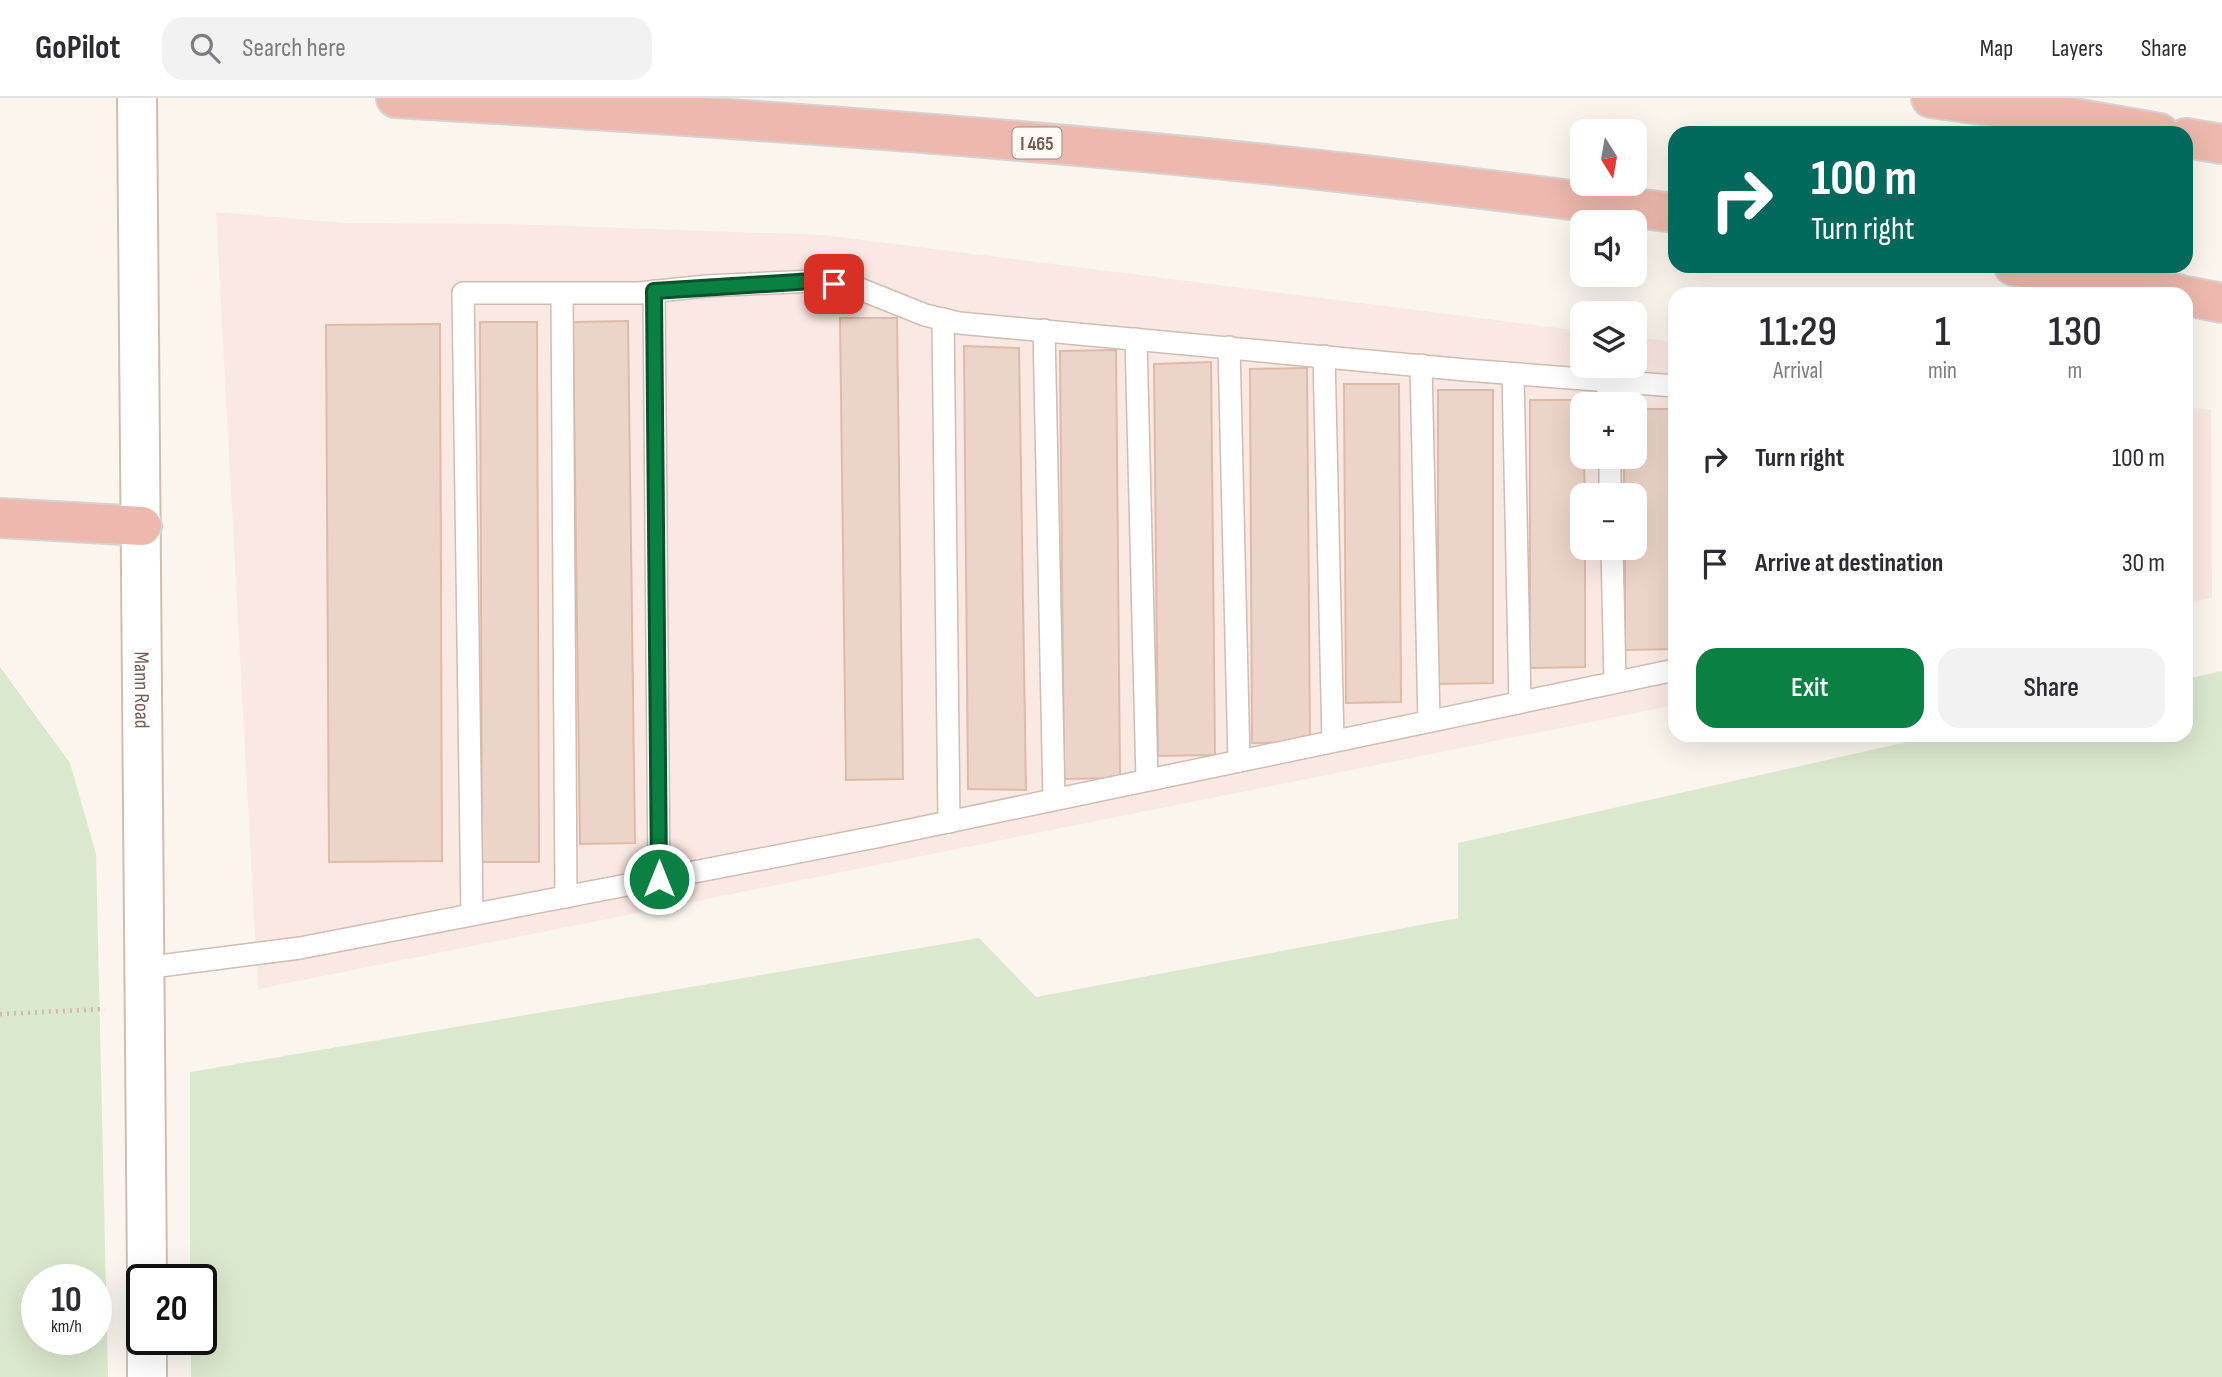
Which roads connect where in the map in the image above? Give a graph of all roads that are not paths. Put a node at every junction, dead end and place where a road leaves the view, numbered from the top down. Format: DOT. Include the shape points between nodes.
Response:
graph roads {
  1 [pos="138,98"];
  2 [pos="396,98"];
  3 [pos="1931,98"];
  4 [pos="2119,126"];
  5 [pos="2193,139"];
  6 [pos="2222,144"];
  7 [pos="1668,212"];
  8 [pos="2055,273"];
  9 [pos="2137,287"];
  10 [pos="654,291"];
  11 [pos="562,294"];
  12 [pos="2193,297"];
  13 [pos="2222,303"];
  14 [pos="943,319"];
  15 [pos="1044,330"];
  16 [pos="1136,339"];
  17 [pos="1229,347"];
  18 [pos="1324,356"];
  19 [pos="1421,365"];
  20 [pos="1513,374"];
  21 [pos="1608,381"];
  22 [pos="1668,385"];
  23 [pos="1608,392"];
  24 [pos="0,518"];
  25 [pos="142,526"];
  26 [pos="1612,560"];
  27 [pos="1668,671"];
  28 [pos="1615,682"];
  29 [pos="1520,702"];
  30 [pos="1429,721"];
  31 [pos="1333,741"];
  32 [pos="1238,761"];
  33 [pos="1147,780"];
  34 [pos="1054,799"];
  35 [pos="950,822"];
  36 [pos="659,879"];
  37 [pos="566,897"];
  38 [pos="472,914"];
  39 [pos="144,968"];
  40 [pos="147,1264"];
  41 [pos="147,1355"];
  42 [pos="147,1377"];
  1 -- 25 [label="main road, Mann Road"];
  2 -- 7 [label="highway, I 465" via="1023,141 1266,164"];
  3 -- 4 [label="highway"];
  5 -- 6 [label="highway"];
  8 -- 9 [label="highway"];
  10 -- 11 [label="lane"];
  10 -- 14 [label="lane" via="813,281 855,287"];
  10 -- 36 [label="lane"];
  11 -- 37 [label="lane"];
  11 -- 38 [label="lane" via="463,293"];
  12 -- 13 [label="highway"];
  14 -- 15 [label="lane"];
  14 -- 35 [label="lane"];
  15 -- 16 [label="lane"];
  15 -- 34 [label="lane"];
  16 -- 17 [label="lane"];
  16 -- 33 [label="lane"];
  17 -- 18 [label="lane"];
  17 -- 32 [label="lane"];
  18 -- 19 [label="lane"];
  18 -- 31 [label="lane"];
  19 -- 20 [label="lane"];
  19 -- 30 [label="lane"];
  20 -- 21 [label="lane"];
  20 -- 29 [label="lane"];
  21 -- 22 [label="lane"];
  21 -- 23 [label="lane"];
  24 -- 25 [label="highway"];
  25 -- 39 [label="main road, Mann Road"];
  26 -- 28 [label="lane"];
  27 -- 28 [label="lane"];
  28 -- 29 [label="lane"];
  29 -- 30 [label="lane"];
  30 -- 31 [label="lane"];
  31 -- 32 [label="lane"];
  32 -- 33 [label="lane"];
  33 -- 34 [label="lane"];
  34 -- 35 [label="lane"];
  35 -- 36 [label="lane"];
  36 -- 37 [label="lane"];
  37 -- 38 [label="lane"];
  38 -- 39 [label="lane" via="300,948"];
  39 -- 40 [label="main road, Mann Road"];
  41 -- 42 [label="main road"];
}
